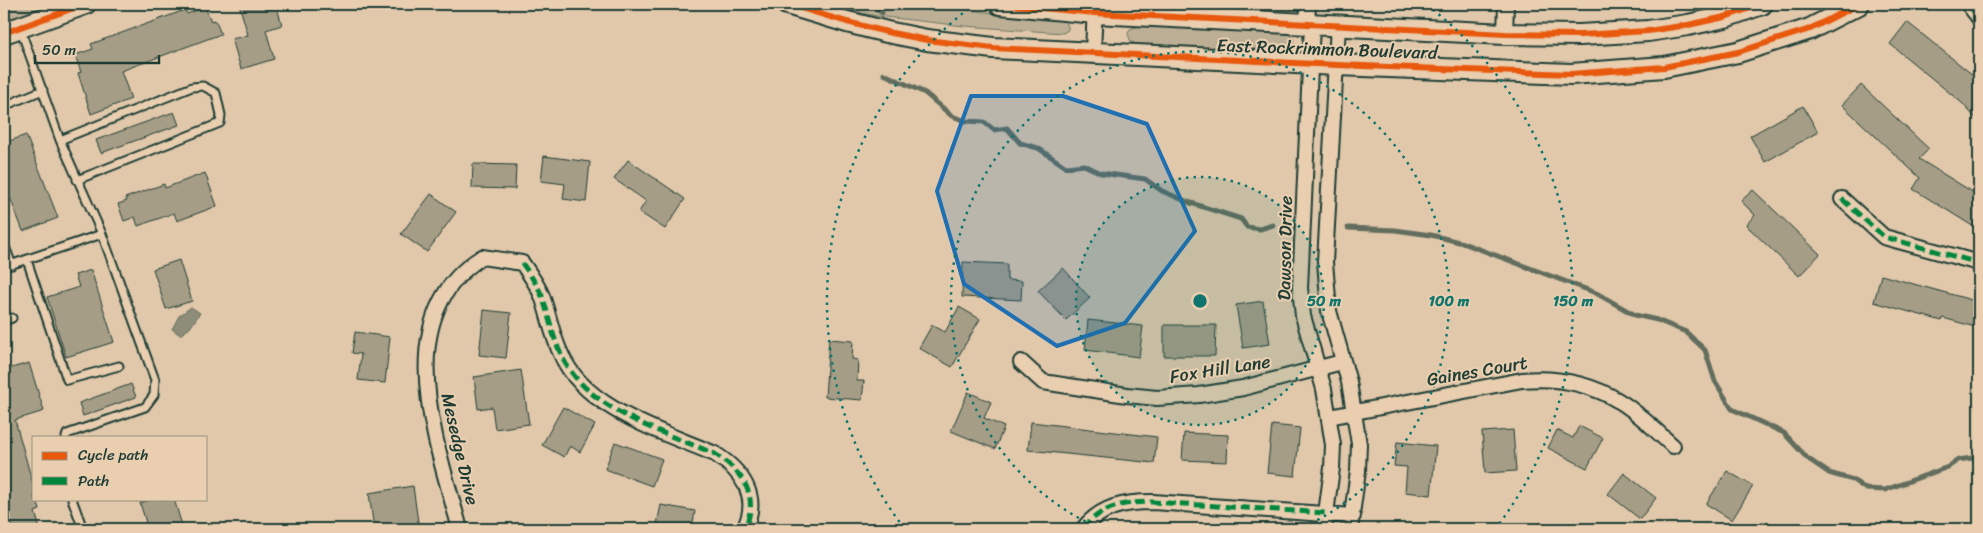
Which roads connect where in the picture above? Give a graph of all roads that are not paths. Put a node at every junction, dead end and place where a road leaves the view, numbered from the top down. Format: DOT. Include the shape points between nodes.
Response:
graph roads {
  1 [pos="85,4"];
  2 [pos="787,4"];
  3 [pos="1000,4"];
  4 [pos="1308,4"];
  5 [pos="1506,4"];
  6 [pos="1762,4"];
  7 [pos="1860,4"];
  8 [pos="1968,4"];
  9 [pos="1095,8"];
  10 [pos="1726,10"];
  11 [pos="1979,18"];
  12 [pos="1310,24"];
  13 [pos="1338,25"];
  14 [pos="12,30"];
  15 [pos="1505,34"];
  16 [pos="1093,54"];
  17 [pos="1310,63"];
  18 [pos="1336,65"];
  19 [pos="43,90"];
  20 [pos="4,106"];
  21 [pos="60,140"];
  22 [pos="77,180"];
  23 [pos="1842,199"];
  24 [pos="102,234"];
  25 [pos="4,244"];
  26 [pos="27,260"];
  27 [pos="1979,263"];
  28 [pos="12,265"];
  29 [pos="4,267"];
  30 [pos="12,318"];
  31 [pos="4,321"];
  32 [pos="1020,362"];
  33 [pos="1342,362"];
  34 [pos="119,366"];
  35 [pos="1317,369"];
  36 [pos="1355,413"];
  37 [pos="1329,417"];
  38 [pos="66,436"];
  39 [pos="1673,446"];
  40 [pos="72,500"];
  41 [pos="1326,513"];
  42 [pos="1351,523"];
  43 [pos="83,529"];
  44 [pos="460,529"];
  45 [pos="744,529"];
  46 [pos="1083,529"];
  47 [pos="1324,529"];
  1 -- 14 [label="main road"];
  2 -- 16 [label="main road, East Rockrimmon Boulevard" via="927,40"];
  3 -- 9 [label="main road, East Rockrimmon Boulevard"];
  4 -- 12 [label="street, Dawson Drive"];
  5 -- 15 [label="street"];
  6 -- 10 [label="main road, East Rockrimmon Boulevard"];
  7 -- 18 [label="main road, East Rockrimmon Boulevard" via="1810,29 1738,52 1664,67 1570,74"];
  8 -- 11 [label="street"];
  9 -- 12 [label="main road, East Rockrimmon Boulevard"];
  9 -- 16 [label="street"];
  10 -- 15 [label="main road, East Rockrimmon Boulevard" via="1648,31"];
  12 -- 13 [label="main road, East Rockrimmon Boulevard"];
  12 -- 17 [label="street, Dawson Drive"];
  13 -- 15 [label="main road, East Rockrimmon Boulevard"];
  13 -- 18 [label="street"];
  14 -- 19 [label="lane"];
  16 -- 17 [label="main road, East Rockrimmon Boulevard"];
  17 -- 18 [label="main road, East Rockrimmon Boulevard"];
  17 -- 35 [label="street, Dawson Drive" via="1300,288 1303,316"];
  18 -- 33 [label="street" via="1325,262 1329,311"];
  19 -- 20 [label="lane"];
  19 -- 21 [label="lane"];
  21 -- 22 [label="lane"];
  21 -- 22 [label="lane" via="192,87 203,86 216,93 220,123"];
  22 -- 24 [label="lane"];
  23 -- 27 [label="street" via="1884,236"];
  24 -- 26 [label="lane"];
  24 -- 38 [label="lane" via="154,380 154,395 145,407"];
  25 -- 28 [label="lane"];
  26 -- 28 [label="lane"];
  26 -- 34 [label="lane" via="67,380"];
  28 -- 29 [label="lane"];
  30 -- 31 [label="lane"];
  32 -- 35 [label="street, Fox Hill Lane" via="1043,382 1157,398 1243,388"];
  33 -- 35 [label="street, Fox Hill Lane"];
  33 -- 36 [label="street"];
  35 -- 37 [label="street, Dawson Drive"];
  36 -- 37 [label="street, Gaines Court"];
  36 -- 39 [label="street, Gaines Court" via="1522,380 1547,378 1572,382 1620,402"];
  36 -- 42 [label="street" via="1359,444"];
  37 -- 41 [label="street, Dawson Drive" via="1332,453"];
  40 -- 43 [label="lane"];
  41 -- 42 [label="street"];
  41 -- 46 [label="street" via="1129,502 1101,512"];
  41 -- 47 [label="street, Dawson Drive"];
  44 -- 45 [label="street, Mesedge Drive" via="429,410 426,383 430,330 440,301 452,281 482,257 522,262 541,295 570,371 596,397 627,416 715,454 733,467 747,484 750,504"];
}
